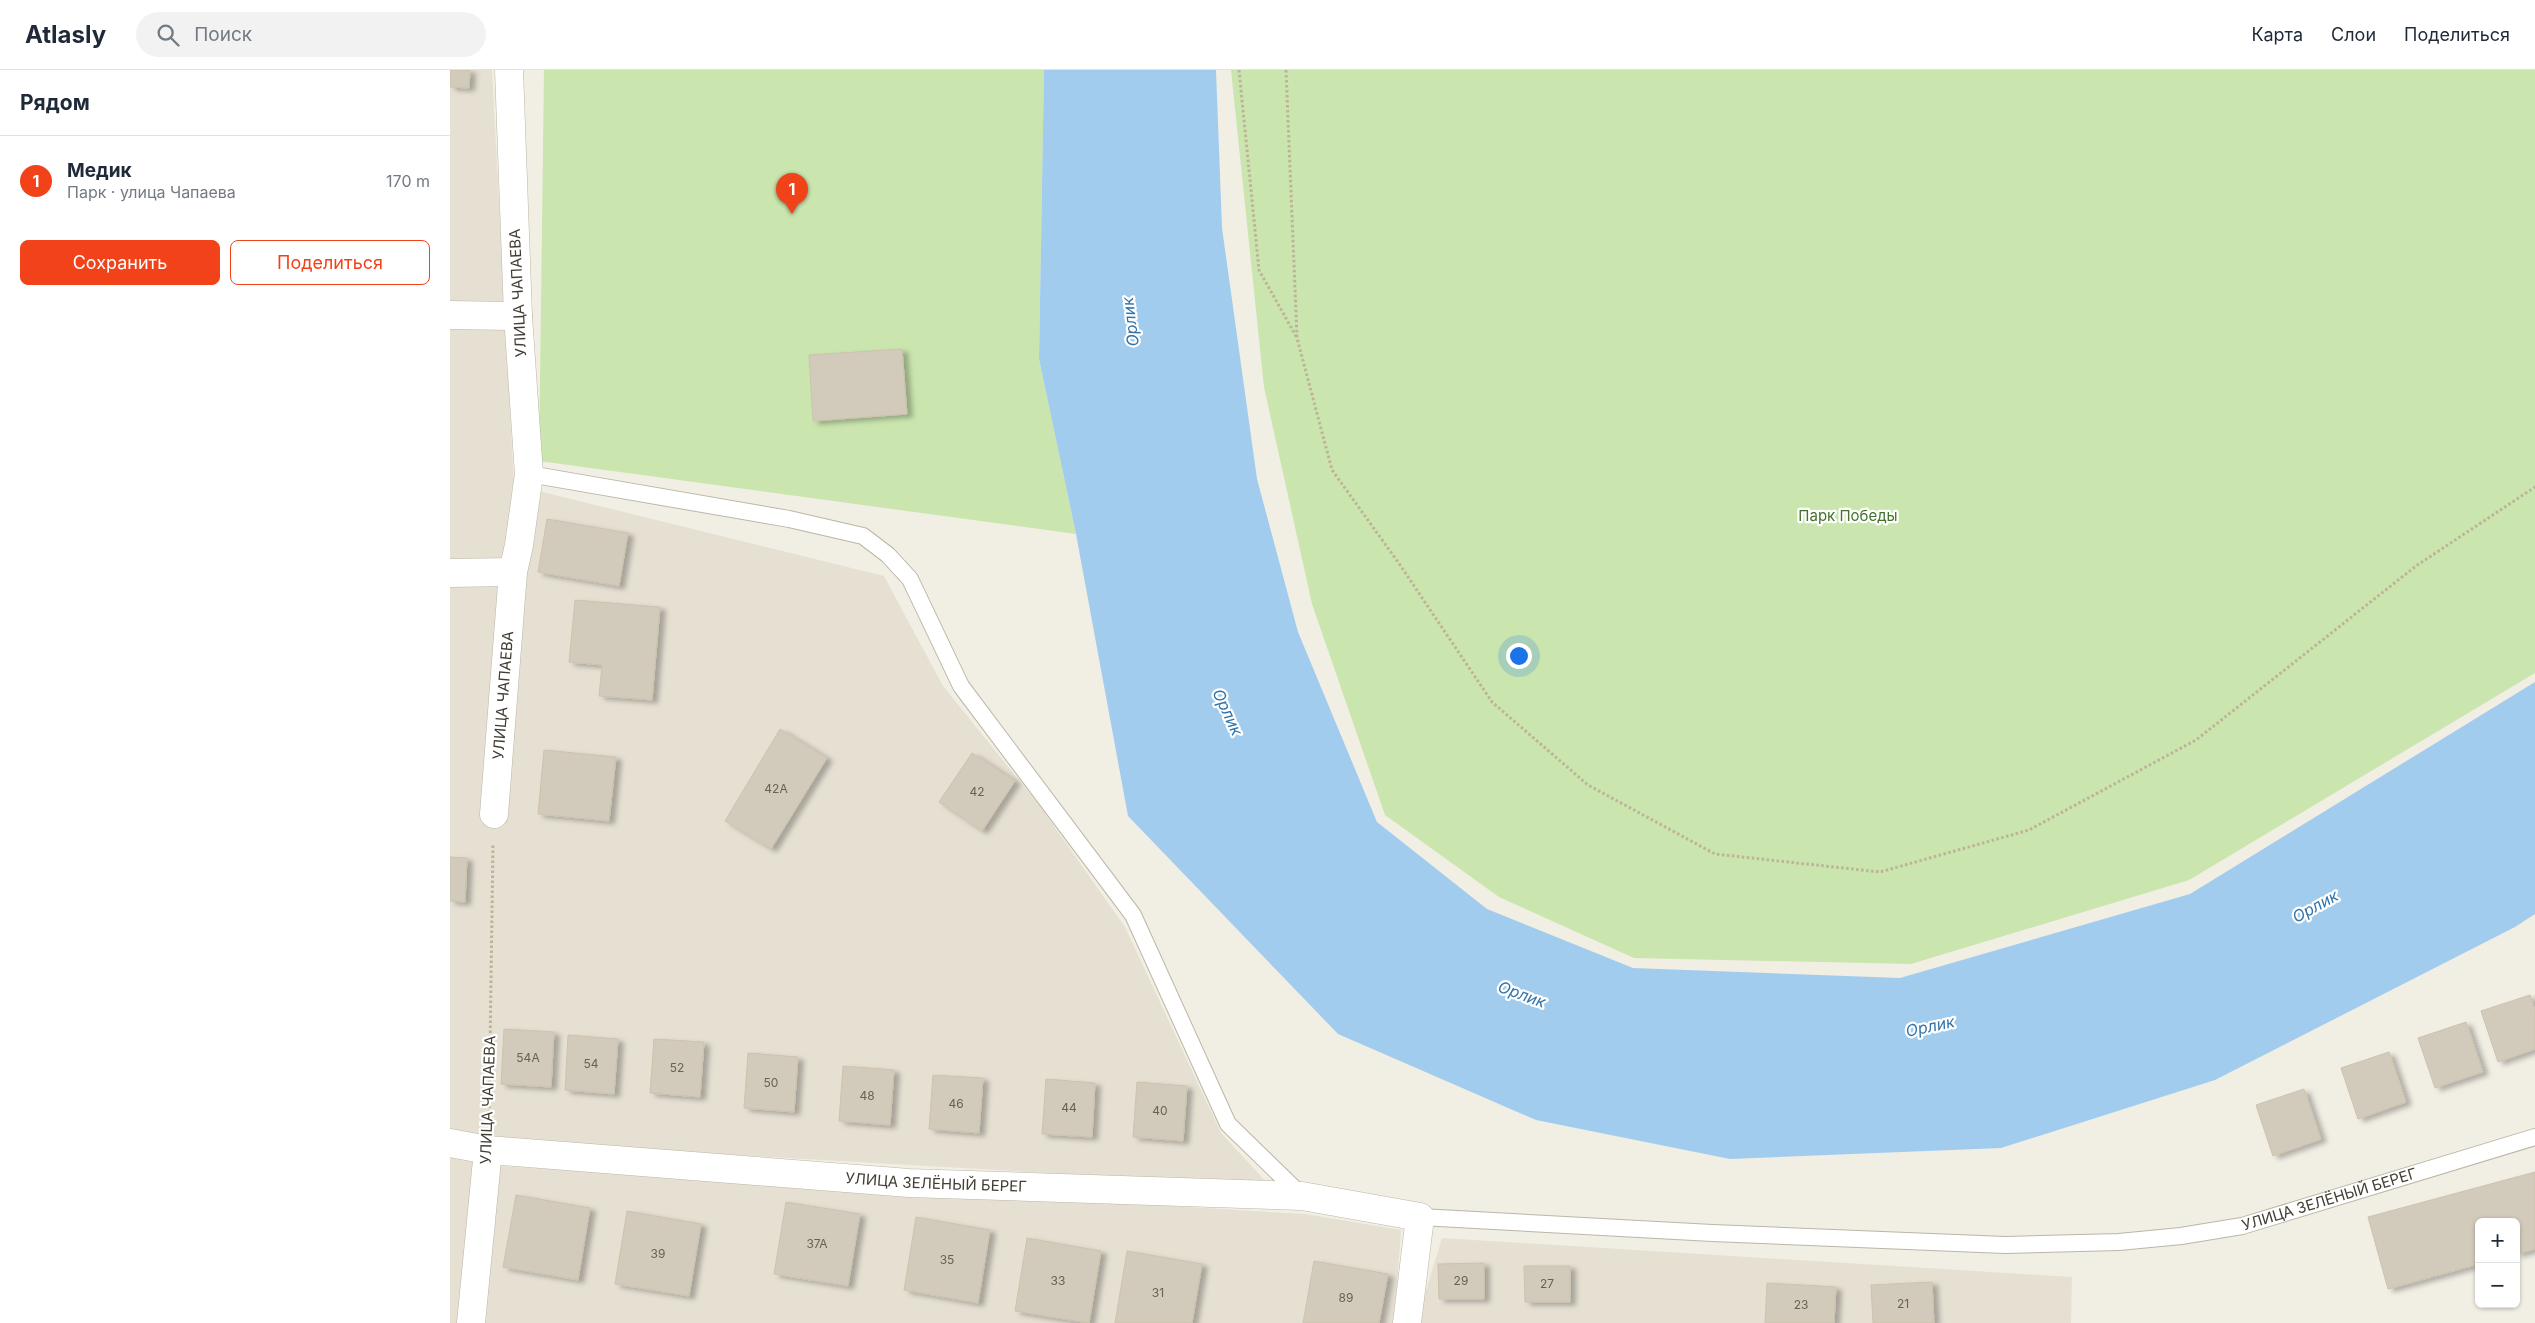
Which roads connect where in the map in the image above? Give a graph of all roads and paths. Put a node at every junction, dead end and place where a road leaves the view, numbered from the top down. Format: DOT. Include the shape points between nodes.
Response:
graph roads {
  1 [pos="509,70"];
  2 [pos="1239,70"];
  3 [pos="1286,70"];
  4 [pos="450,314"];
  5 [pos="518,316"];
  6 [pos="1297,338"];
  7 [pos="529,474"];
  8 [pos="2535,487"];
  9 [pos="512,572"];
  10 [pos="450,573"];
  11 [pos="494,814"];
  12 [pos="2535,1137"];
  13 [pos="450,1143"];
  14 [pos="488,1150"];
  15 [pos="1302,1196"];
  16 [pos="1420,1217"];
  17 [pos="471,1323"];
  18 [pos="1407,1323"];
  1 -- 5 [label="street, УЛИЦА ЧАПАЕВА"];
  2 -- 6 [label="path" via="1259,270"];
  3 -- 6 [label="path"];
  4 -- 5 [label="street"];
  5 -- 7 [label="street, УЛИЦА ЧАПАЕВА"];
  6 -- 8 [label="path" via="1332,470 1492,702 1588,785 1715,854 1880,872 2029,830 2196,740 2416,566"];
  7 -- 9 [label="street, УЛИЦА ЧАПАЕВА"];
  7 -- 15 [label="lane" via="789,518 863,536 888,555 910,580 960,686 1133,915 1228,1124"];
  9 -- 10 [label="street"];
  9 -- 11 [label="street, УЛИЦА ЧАПАЕВА"];
  11 -- 14 [label="path, УЛИЦА ЧАПАЕВА"];
  12 -- 16 [label="lane, УЛИЦА ЗЕЛЁНЫЙ БЕРЕГ" via="2242,1226 2119,1242 2005,1245"];
  13 -- 14 [label="street, УЛИЦА ЗЕЛЁНЫЙ БЕРЕГ"];
  14 -- 15 [label="street, УЛИЦА ЗЕЛЁНЫЙ БЕРЕГ" via="909,1183"];
  14 -- 17 [label="street, УЛИЦА ЧАПАЕВА"];
  15 -- 16 [label="street, УЛИЦА ЗЕЛЁНЫЙ БЕРЕГ"];
  16 -- 18 [label="street"];
}
